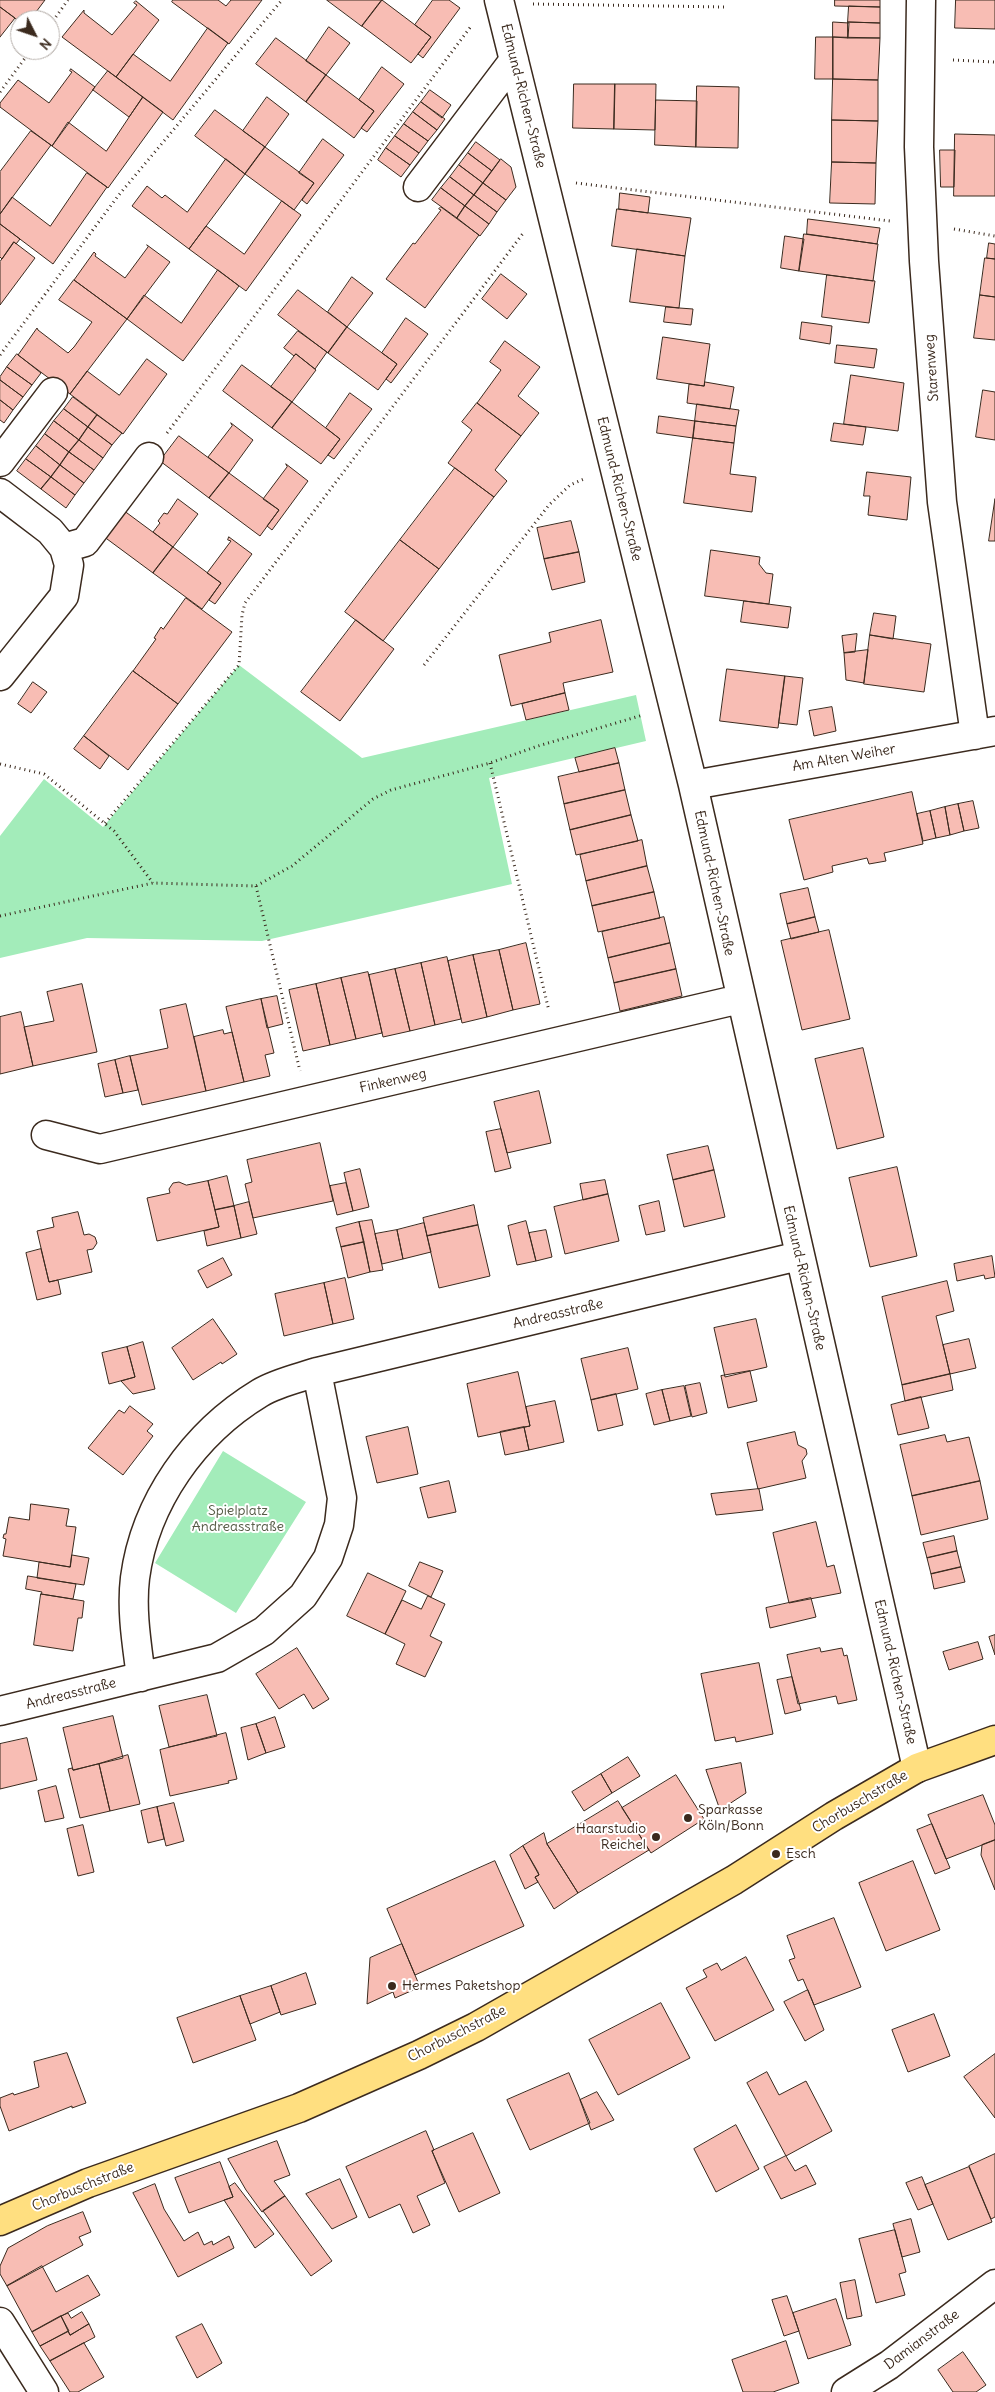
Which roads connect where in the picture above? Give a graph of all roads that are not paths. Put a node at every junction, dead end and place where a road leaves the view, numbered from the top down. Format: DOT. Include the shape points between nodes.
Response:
graph roads {
  1 [pos="921,0"];
  2 [pos="500,3"];
  3 [pos="514,60"];
  4 [pos="418,187"];
  5 [pos="53,392"];
  6 [pos="149,457"];
  7 [pos="0,462"];
  8 [pos="0,493"];
  9 [pos="64,548"];
  10 [pos="0,676"];
  11 [pos="985,733"];
  12 [pos="693,785"];
  13 [pos="740,999"];
  14 [pos="46,1135"];
  15 [pos="799,1256"];
  16 [pos="316,1372"];
  17 [pos="142,1676"];
  18 [pos="0,1711"];
  19 [pos="995,1740"];
  20 [pos="917,1768"];
  21 [pos="0,2221"];
  22 [pos="995,2284"];
  23 [pos="0,2322"];
  24 [pos="44,2392"];
  25 [pos="846,2392"];
  1 -- 11 [label="street, Starenweg" via="919,147 942,502"];
  2 -- 3 [label="street, Edmund-Richen-Straße"];
  3 -- 4 [label="street"];
  3 -- 12 [label="street, Edmund-Richen-Straße"];
  5 -- 7 [label="street"];
  6 -- 9 [label="street" via="85,542"];
  8 -- 9 [label="street" via="50,531"];
  9 -- 10 [label="street" via="69,565 64,596"];
  11 -- 12 [label="street, Am Alten Weiher"];
  12 -- 13 [label="street, Edmund-Richen-Straße"];
  13 -- 14 [label="street, Finkenweg" via="100,1149"];
  13 -- 15 [label="street, Edmund-Richen-Straße"];
  15 -- 16 [label="street, Andreasstraße"];
  15 -- 20 [label="street, Edmund-Richen-Straße"];
  16 -- 17 [label="street, Andreasstraße" via="261,1392 227,1416 190,1453 165,1488 145,1532 135,1579 135,1625"];
  16 -- 17 [label="street, Andreasstraße" via="342,1498 339,1525 328,1558 303,1596 264,1631 217,1658"];
  17 -- 18 [label="street, Andreasstraße"];
  19 -- 20 [label="main road, Chorbuschstraße"];
  20 -- 21 [label="main road, Chorbuschstraße" via="734,1880 476,2027 299,2108 88,2183"];
  22 -- 25 [label="street, Damianstraße" via="889,2365"];
  23 -- 24 [label="street"];
}
